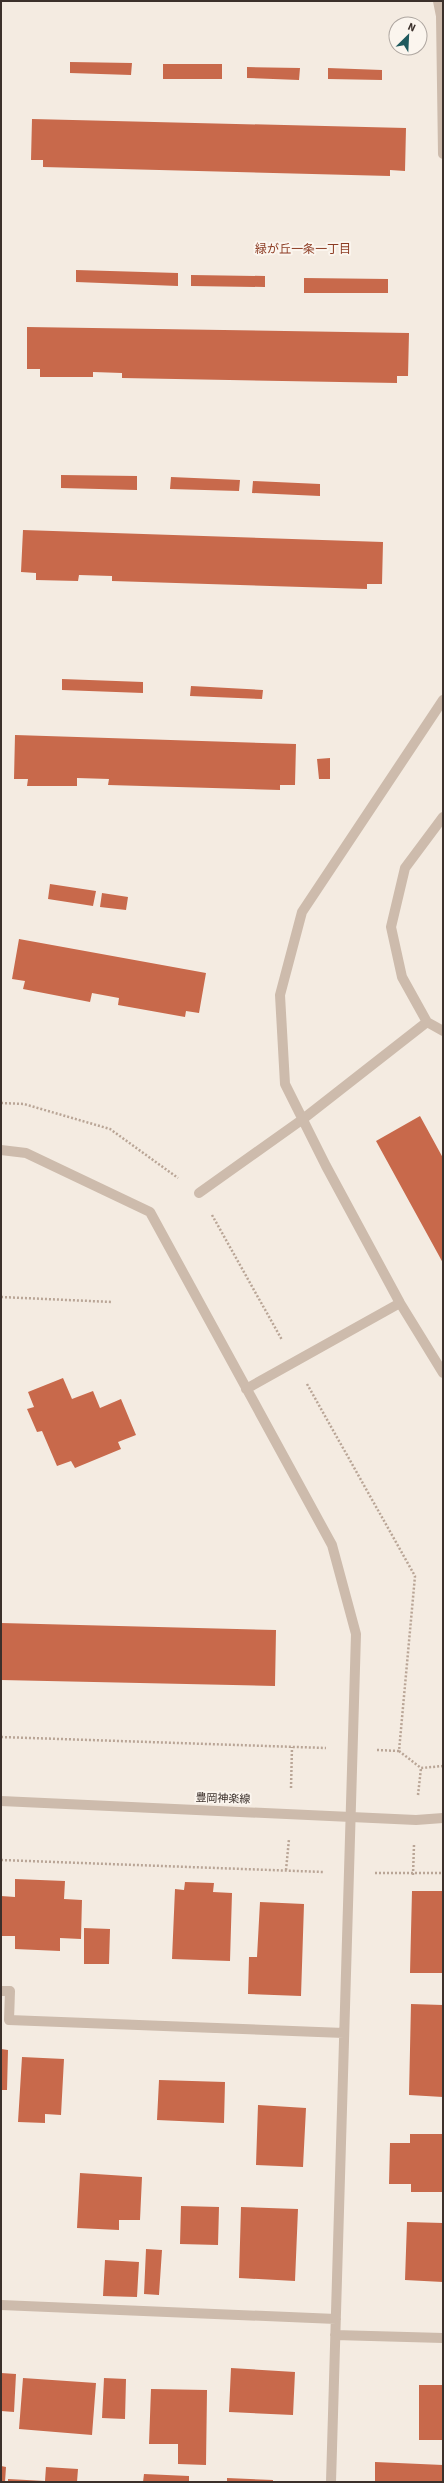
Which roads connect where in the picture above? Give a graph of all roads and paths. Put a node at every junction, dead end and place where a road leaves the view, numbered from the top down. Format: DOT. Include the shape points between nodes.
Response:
graph roads {
  1 [pos="438,1"];
  2 [pos="443,154"];
  3 [pos="443,700"];
  4 [pos="443,817"];
  5 [pos="427,1022"];
  6 [pos="443,1031"];
  7 [pos="302,1119"];
  8 [pos="1,1150"];
  9 [pos="199,1192"];
  10 [pos="1,1296"];
  11 [pos="112,1302"];
  12 [pos="400,1303"];
  13 [pos="443,1373"];
  14 [pos="246,1389"];
  15 [pos="1,1737"];
  16 [pos="353,1749"];
  17 [pos="399,1751"];
  18 [pos="443,1766"];
  19 [pos="421,1768"];
  20 [pos="1,1801"];
  21 [pos="350,1816"];
  22 [pos="443,1818"];
  23 [pos="1,1860"];
  24 [pos="349,1872"];
  25 [pos="443,1874"];
  26 [pos="6,1991"];
  27 [pos="344,2033"];
  28 [pos="1,2305"];
  29 [pos="336,2320"];
  30 [pos="335,2335"];
  31 [pos="443,2338"];
  32 [pos="331,2482"];
  1 -- 2 [label="street" via="441,16"];
  3 -- 7 [label="street" via="302,912 280,995 285,1084"];
  4 -- 5 [label="street" via="405,868 391,927 402,977"];
  5 -- 6 [label="street"];
  5 -- 7 [label="street"];
  7 -- 9 [label="street"];
  7 -- 12 [label="street"];
  8 -- 14 [label="street" via="26,1153 150,1212"];
  10 -- 11 [label="path"];
  12 -- 13 [label="street"];
  12 -- 14 [label="street"];
  14 -- 16 [label="street" via="332,1545 356,1634"];
  15 -- 16 [label="path"];
  16 -- 17 [label="path"];
  16 -- 21 [label="street"];
  18 -- 19 [label="path"];
  20 -- 21 [label="street, 豊岡神楽線"];
  21 -- 22 [label="street, 豊岡神楽線" via="416,1820"];
  21 -- 24 [label="street"];
  23 -- 24 [label="path"];
  24 -- 25 [label="path"];
  24 -- 27 [label="street"];
  26 -- 27 [label="street" via="9,2020"];
  27 -- 29 [label="street"];
  28 -- 29 [label="street"];
  29 -- 30 [label="street"];
  30 -- 31 [label="street"];
  30 -- 32 [label="street"];
}
